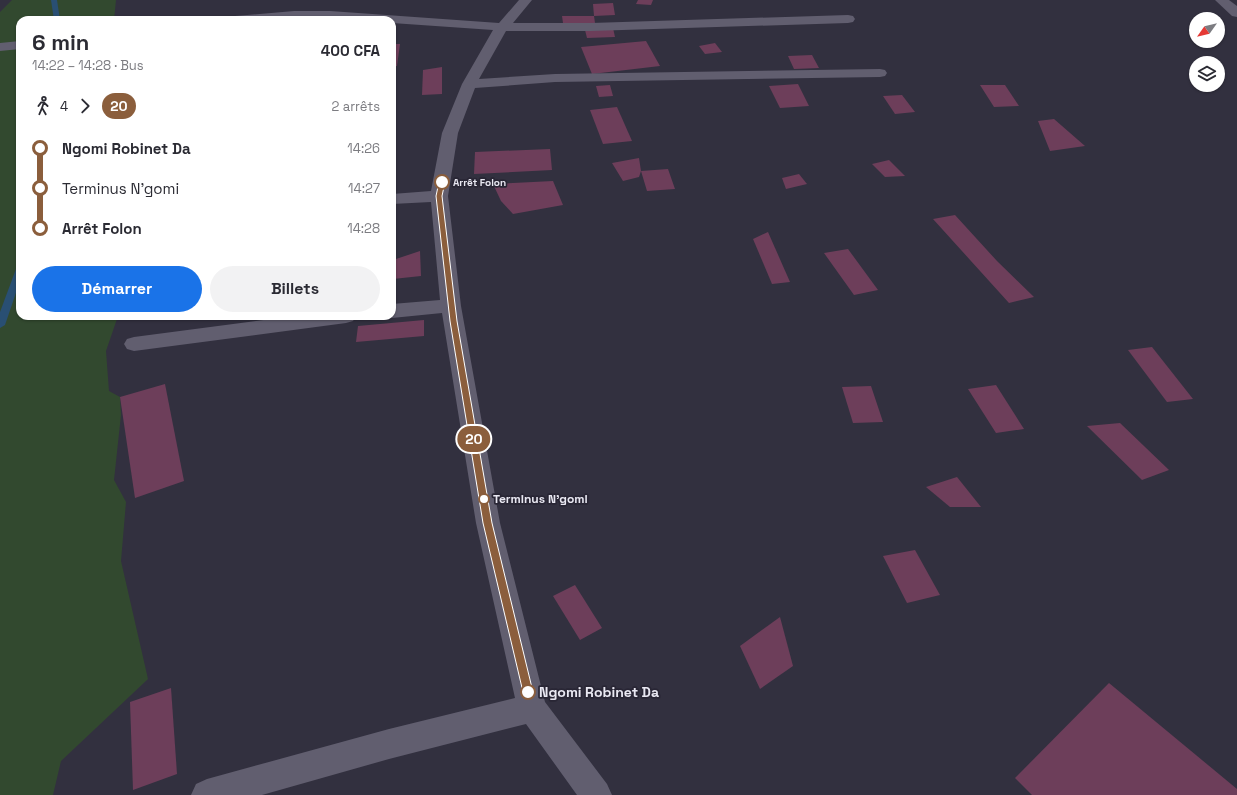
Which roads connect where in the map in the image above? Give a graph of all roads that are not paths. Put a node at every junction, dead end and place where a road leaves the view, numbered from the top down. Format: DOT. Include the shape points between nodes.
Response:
graph roads {
  1 [pos="526,0"];
  2 [pos="1221,0"];
  3 [pos="1237,13"];
  4 [pos="282,16"];
  5 [pos="306,16"];
  6 [pos="848,19"];
  7 [pos="396,21"];
  8 [pos="502,27"];
  9 [pos="16,45"];
  10 [pos="0,47"];
  11 [pos="880,73"];
  12 [pos="468,84"];
  13 [pos="439,196"];
  14 [pos="396,199"];
  15 [pos="451,306"];
  16 [pos="396,311"];
  17 [pos="316,320"];
  18 [pos="134,344"];
  19 [pos="532,708"];
  20 [pos="207,795"];
  21 [pos="596,795"];
  1 -- 8 [label="street"];
  2 -- 3 [label="street"];
  4 -- 5 [label="street"];
  6 -- 8 [label="street" via="591,27"];
  7 -- 8 [label="street"];
  8 -- 12 [label="street"];
  9 -- 10 [label="street"];
  11 -- 12 [label="street" via="555,78"];
  12 -- 13 [label="street" via="450,133"];
  13 -- 14 [label="street"];
  13 -- 15 [label="street"];
  15 -- 16 [label="street"];
  15 -- 19 [label="street" via="488,523"];
  17 -- 18 [label="street"];
  19 -- 20 [label="street" via="389,744"];
  19 -- 21 [label="street"];
}
